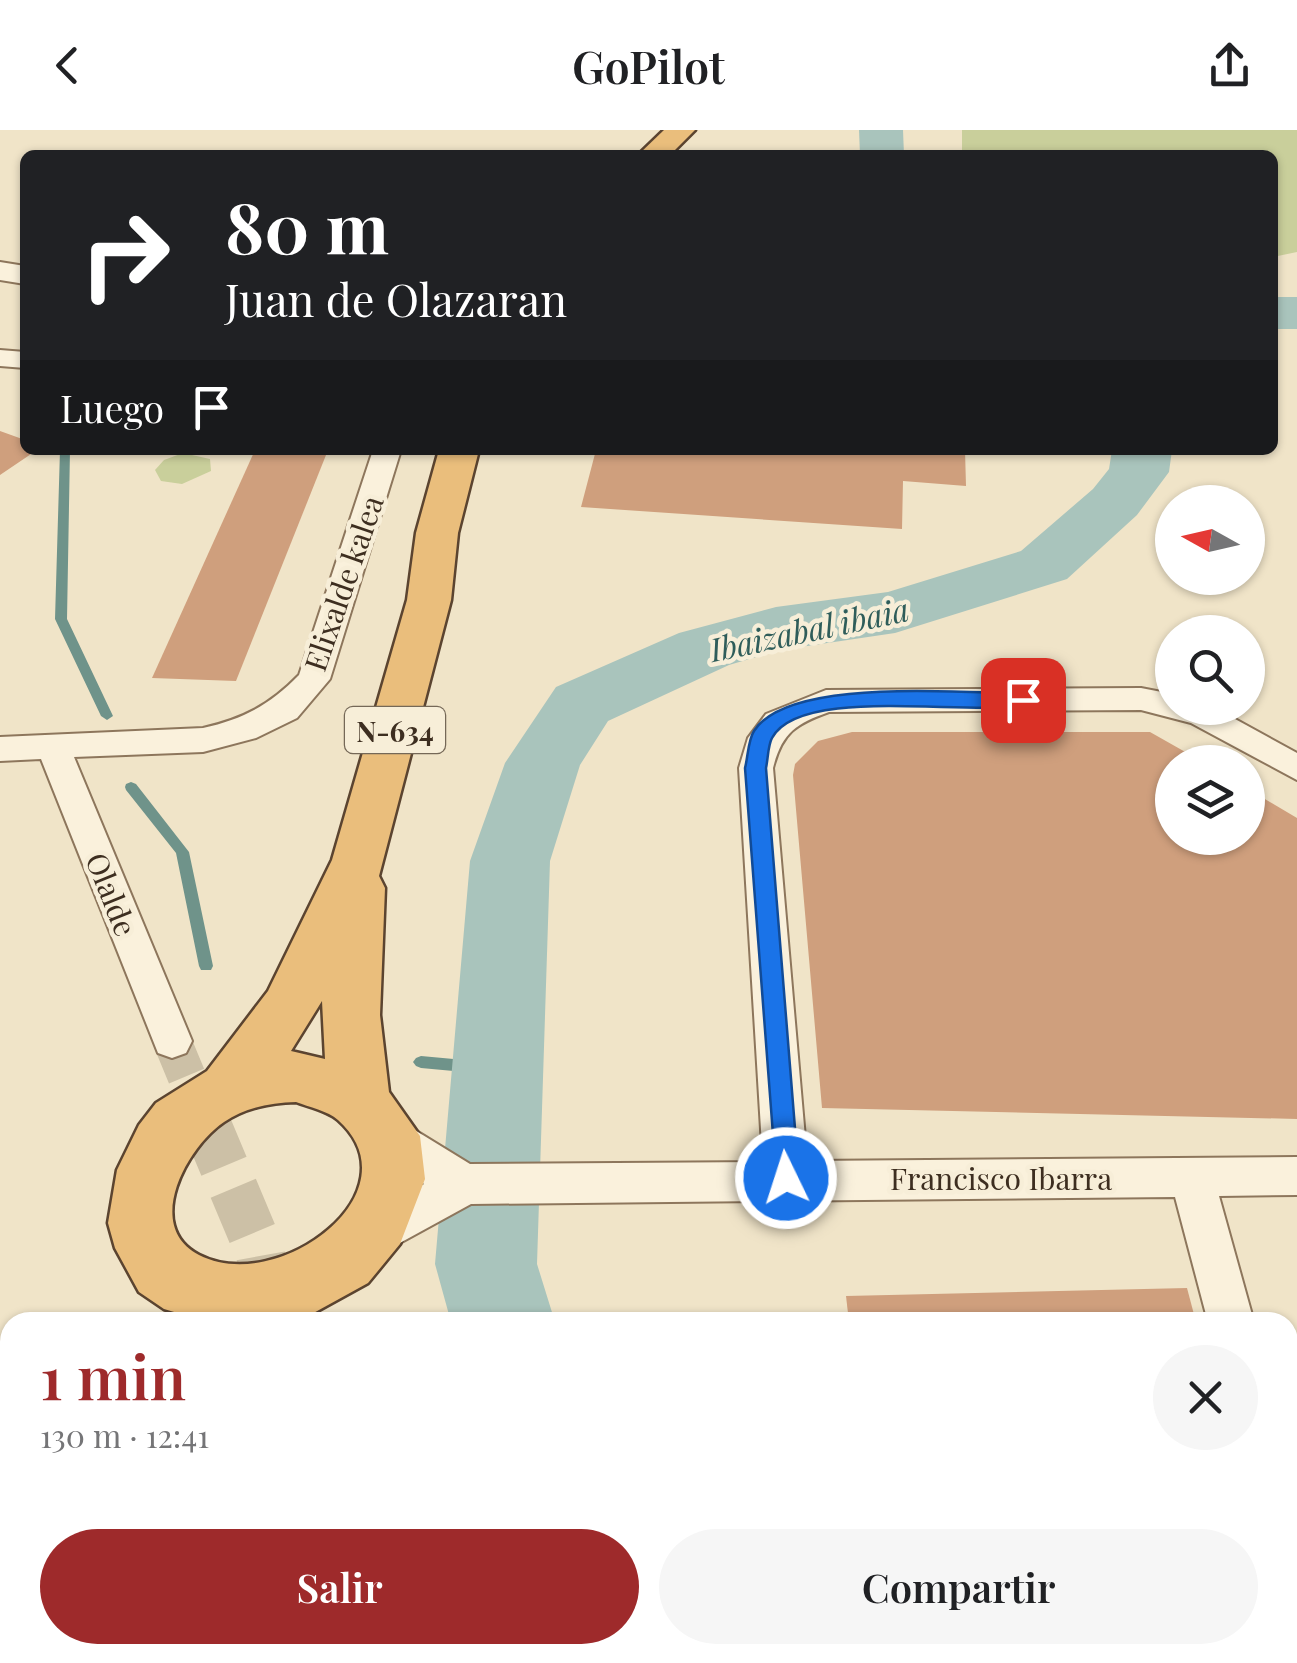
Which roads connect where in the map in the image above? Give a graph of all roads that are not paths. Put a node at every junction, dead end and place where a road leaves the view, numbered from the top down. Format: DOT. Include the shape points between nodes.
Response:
graph roads {
  1 [pos="681,130"];
  2 [pos="657,150"];
  3 [pos="385,455"];
  4 [pos="439,455"];
  5 [pos="458,455"];
  6 [pos="484,455"];
  7 [pos="429,600"];
  8 [pos="1155,701"];
  9 [pos="1221,725"];
  10 [pos="53,747"];
  11 [pos="0,749"];
  12 [pos="1297,768"];
  13 [pos="360,860"];
  14 [pos="172,1040"];
  15 [pos="230,1087"];
  16 [pos="373,1114"];
  17 [pos="1297,1176"];
  18 [pos="786,1178"];
  19 [pos="1192,1179"];
  20 [pos="466,1184"];
  21 [pos="367,1240"];
  22 [pos="305,1303"];
  23 [pos="189,1304"];
  24 [pos="1228,1312"];
  1 -- 2 [label="highway"];
  3 -- 10 [label="street, Elixalde kalea" via="314,679 285,710 203,740"];
  4 -- 7 [label="highway" via="420,518"];
  5 -- 7 [label="highway, N-634" via="437,533"];
  6 -- 7 [label="highway, N-634" via="460,558"];
  7 -- 13 [label="highway, N-634"];
  8 -- 18 [label="street" via="826,701 785,716 763,734 756,768"];
  9 -- 12 [label="street"];
  10 -- 11 [label="street, Elixalde kalea"];
  10 -- 14 [label="street, Olalde"];
  13 -- 15 [label="highway, N-634" via="290,1006"];
  13 -- 16 [label="highway, N-634" via="350,1016"];
  15 -- 16 [label="highway, N-634" via="264,1077 331,1082"];
  15 -- 23 [label="highway, N-634" via="168,1133 148,1164 140,1199 143,1233"];
  16 -- 20 [label="street, Francisco Ibarra" via="428,1164"];
  16 -- 21 [label="highway, N-634" via="395,1169 390,1201"];
  17 -- 19 [label="street, Francisco Ibarra"];
  18 -- 19 [label="street, Francisco Ibarra"];
  18 -- 20 [label="street, Francisco Ibarra"];
  19 -- 24 [label="street"];
  20 -- 21 [label="street, Francisco Ibarra"];
  21 -- 22 [label="highway, N-634"];
  22 -- 23 [label="highway, N-634" via="225,1298"];
}
